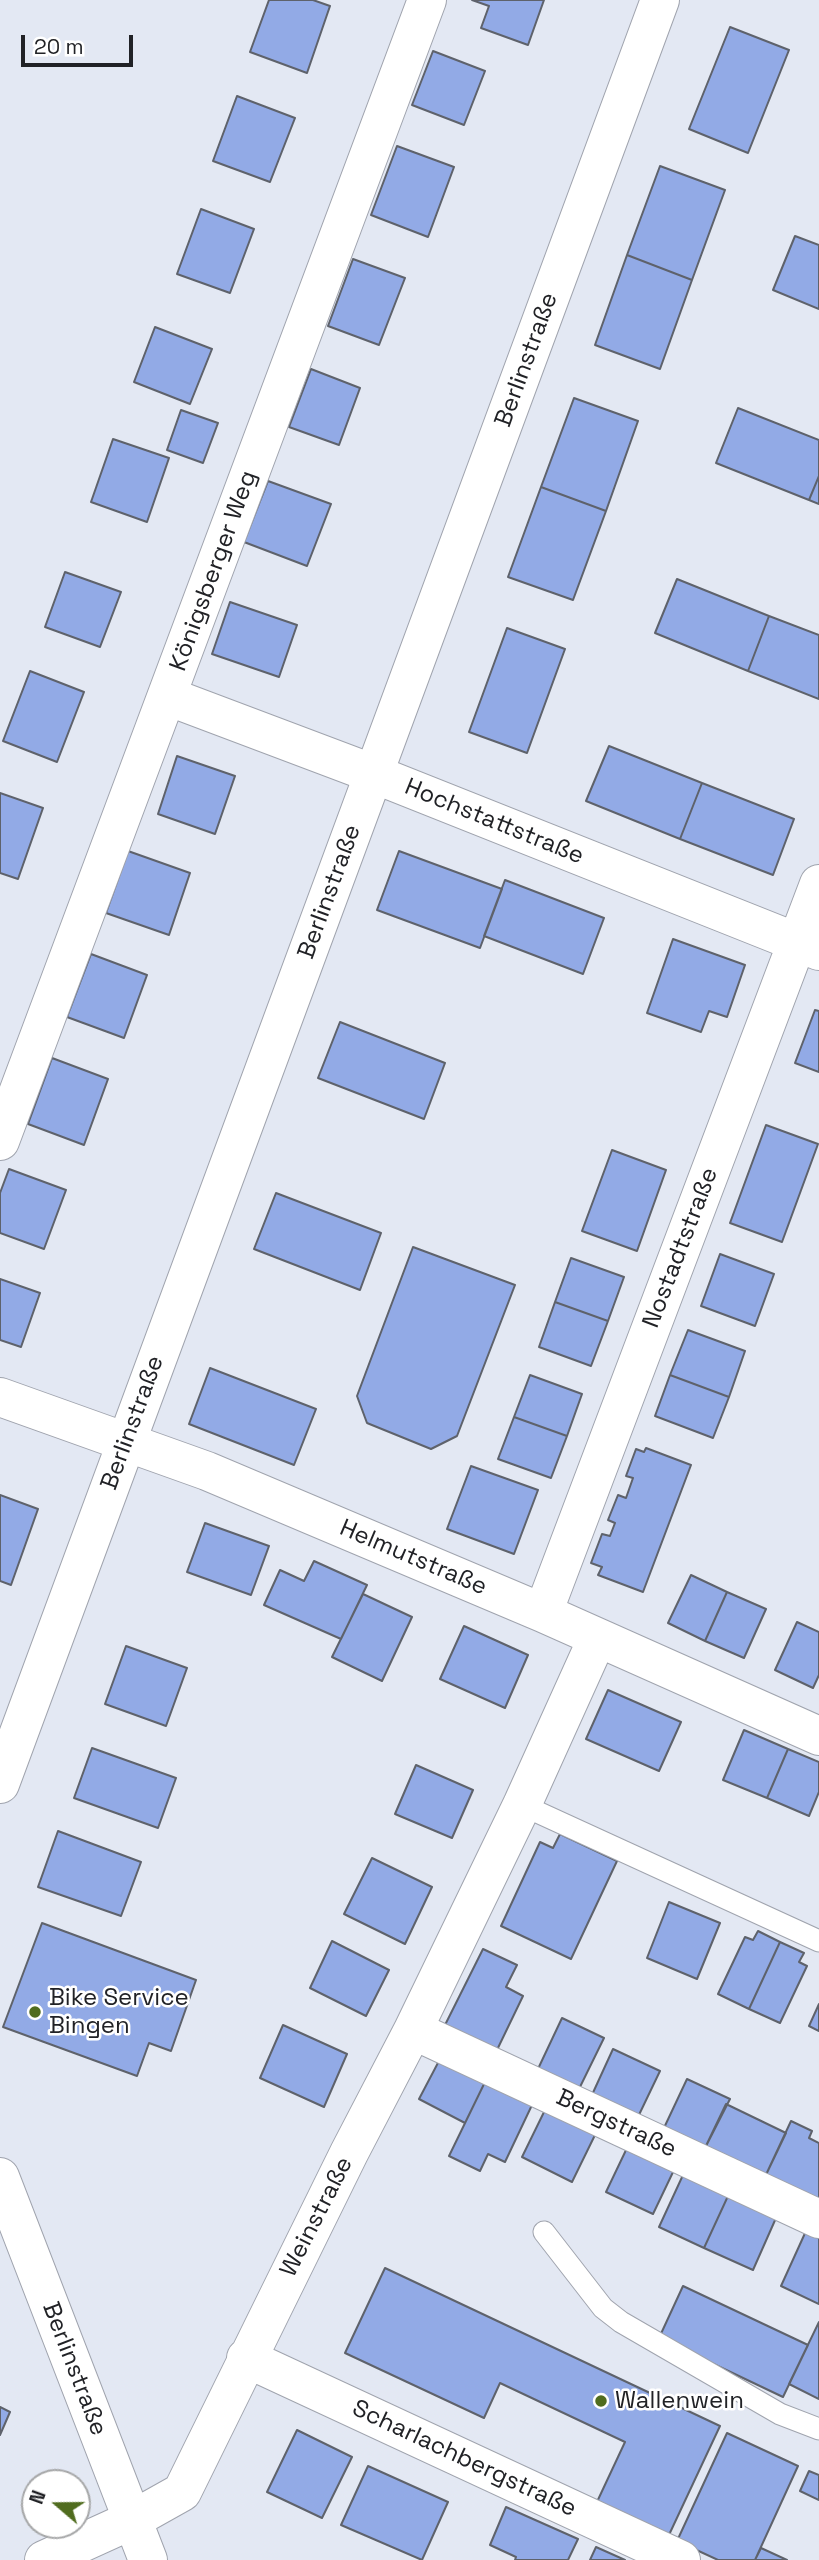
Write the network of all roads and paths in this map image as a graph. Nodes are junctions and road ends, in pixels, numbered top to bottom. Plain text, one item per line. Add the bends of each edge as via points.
1 (427, 0) edge
2 (660, 0) edge
3 (167, 696) junction
4 (374, 774) junction
5 (819, 884) edge
6 (808, 947) edge
7 (0, 1141) edge
8 (0, 1397) edge
9 (126, 1441) junction
10 (543, 1613) junction
11 (597, 1639) junction
12 (819, 1736) edge
13 (0, 1784) edge
14 (522, 1805) junction
15 (819, 1941) edge
16 (413, 2030) junction
17 (0, 2177) edge
18 (819, 2220) edge
19 (544, 2232) dead end
20 (246, 2358) junction
21 (819, 2429) edge
22 (132, 2520) junction
23 (44, 2560) edge
24 (148, 2560) edge
25 (681, 2560) edge

1 - 3 street, Königsberger Weg
2 - 4 street, Berlinstraße
3 - 4 street, Hochstattstraße
3 - 7 street, Königsberger Weg
4 - 6 street, Hochstattstraße
4 - 9 street, Berlinstraße
5 - 6 street, Nostadtstraße
6 - 10 street, Nostadtstraße
8 - 9 street, Helmutstraße
9 - 10 street, Helmutstraße
9 - 13 street, Berlinstraße
10 - 11 street, Helmutstraße
11 - 12 street, Helmutstraße
11 - 14 street, Weinstraße
14 - 15 lane
14 - 16 street, Weinstraße
16 - 18 street, Bergstraße
16 - 20 street, Weinstraße
17 - 22 street, Berlinstraße
19 - 21 lane via 603,2308 621,2322 780,2414
20 - 22 street, Weinstraße via 182,2492
20 - 25 street, Scharlachbergstraße
22 - 23 street, Weinstraße
22 - 24 street, Berlinstraße

